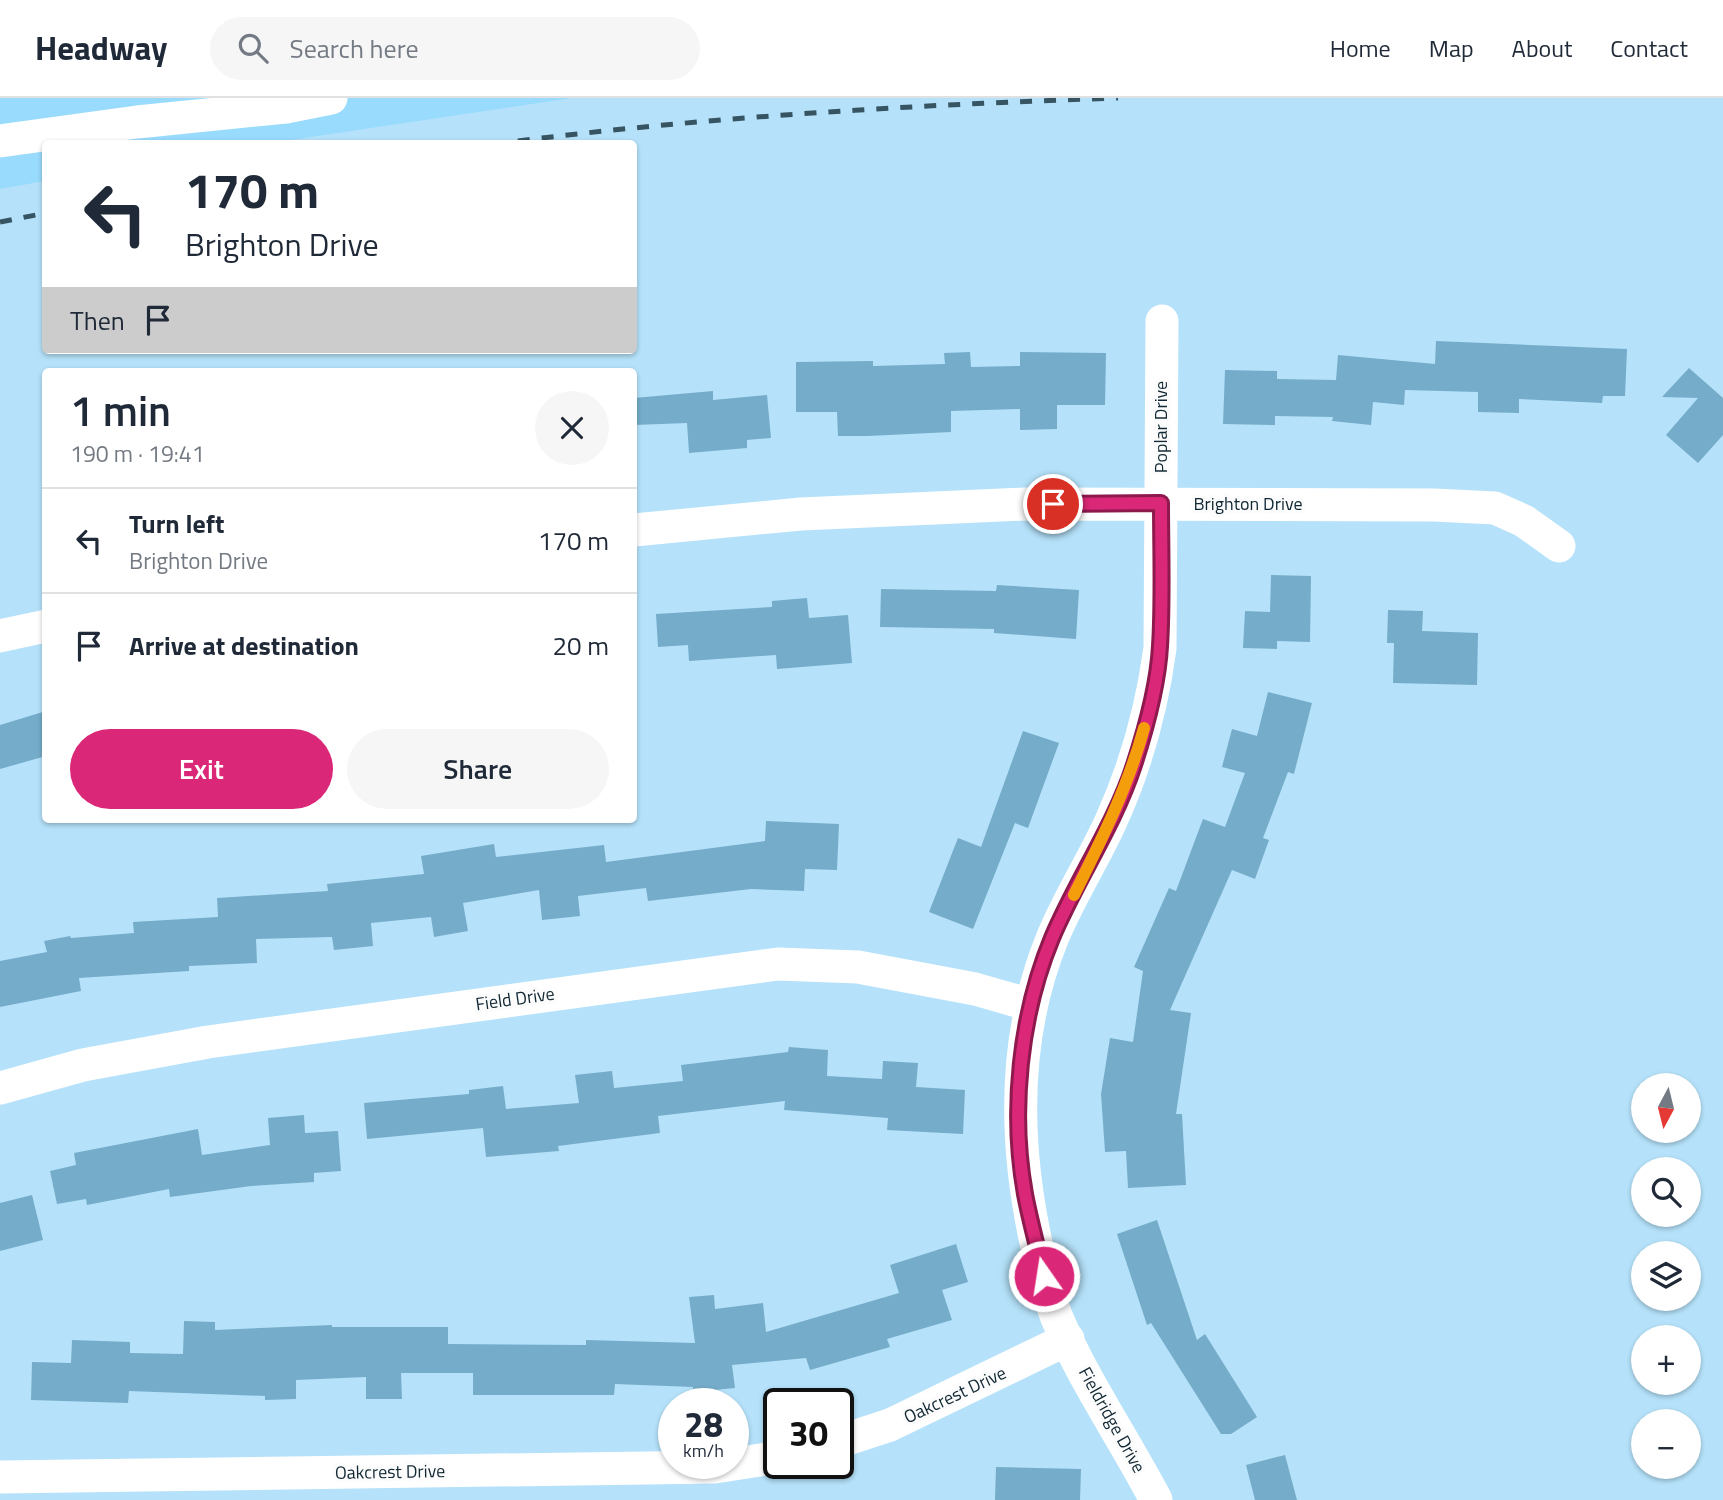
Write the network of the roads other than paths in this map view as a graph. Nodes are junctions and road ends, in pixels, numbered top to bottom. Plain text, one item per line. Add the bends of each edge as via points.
1 (331, 98) edge
2 (158, 109) edge
3 (0, 141) edge
4 (1162, 321) dead end
5 (1161, 503) junction
6 (637, 530) edge
7 (1559, 546) dead end
8 (42, 627) edge
9 (0, 636) edge
10 (1031, 1005) junction
11 (0, 1088) edge
12 (1068, 1339) junction
13 (854, 1436) edge
14 (763, 1460) edge
15 (0, 1477) edge
16 (1156, 1500) edge

1 - 2 street via 286,107
2 - 3 street
4 - 5 street, Poplar Drive
5 - 6 street, Brighton Drive via 908,508
5 - 7 street, Brighton Drive via 1495,508
5 - 10 street, Poplar Drive via 1160,648 1154,690 1134,766 1053,936
8 - 9 street
10 - 11 street, Field Drive via 963,986 858,967 758,966 208,1042 83,1065
10 - 12 street, Poplar Drive via 1019,1116 1025,1192 1044,1276
12 - 13 street, Oakcrest Drive via 890,1424
12 - 16 street, Fieldridge Drive
14 - 15 street, Oakcrest Drive via 715,1467

